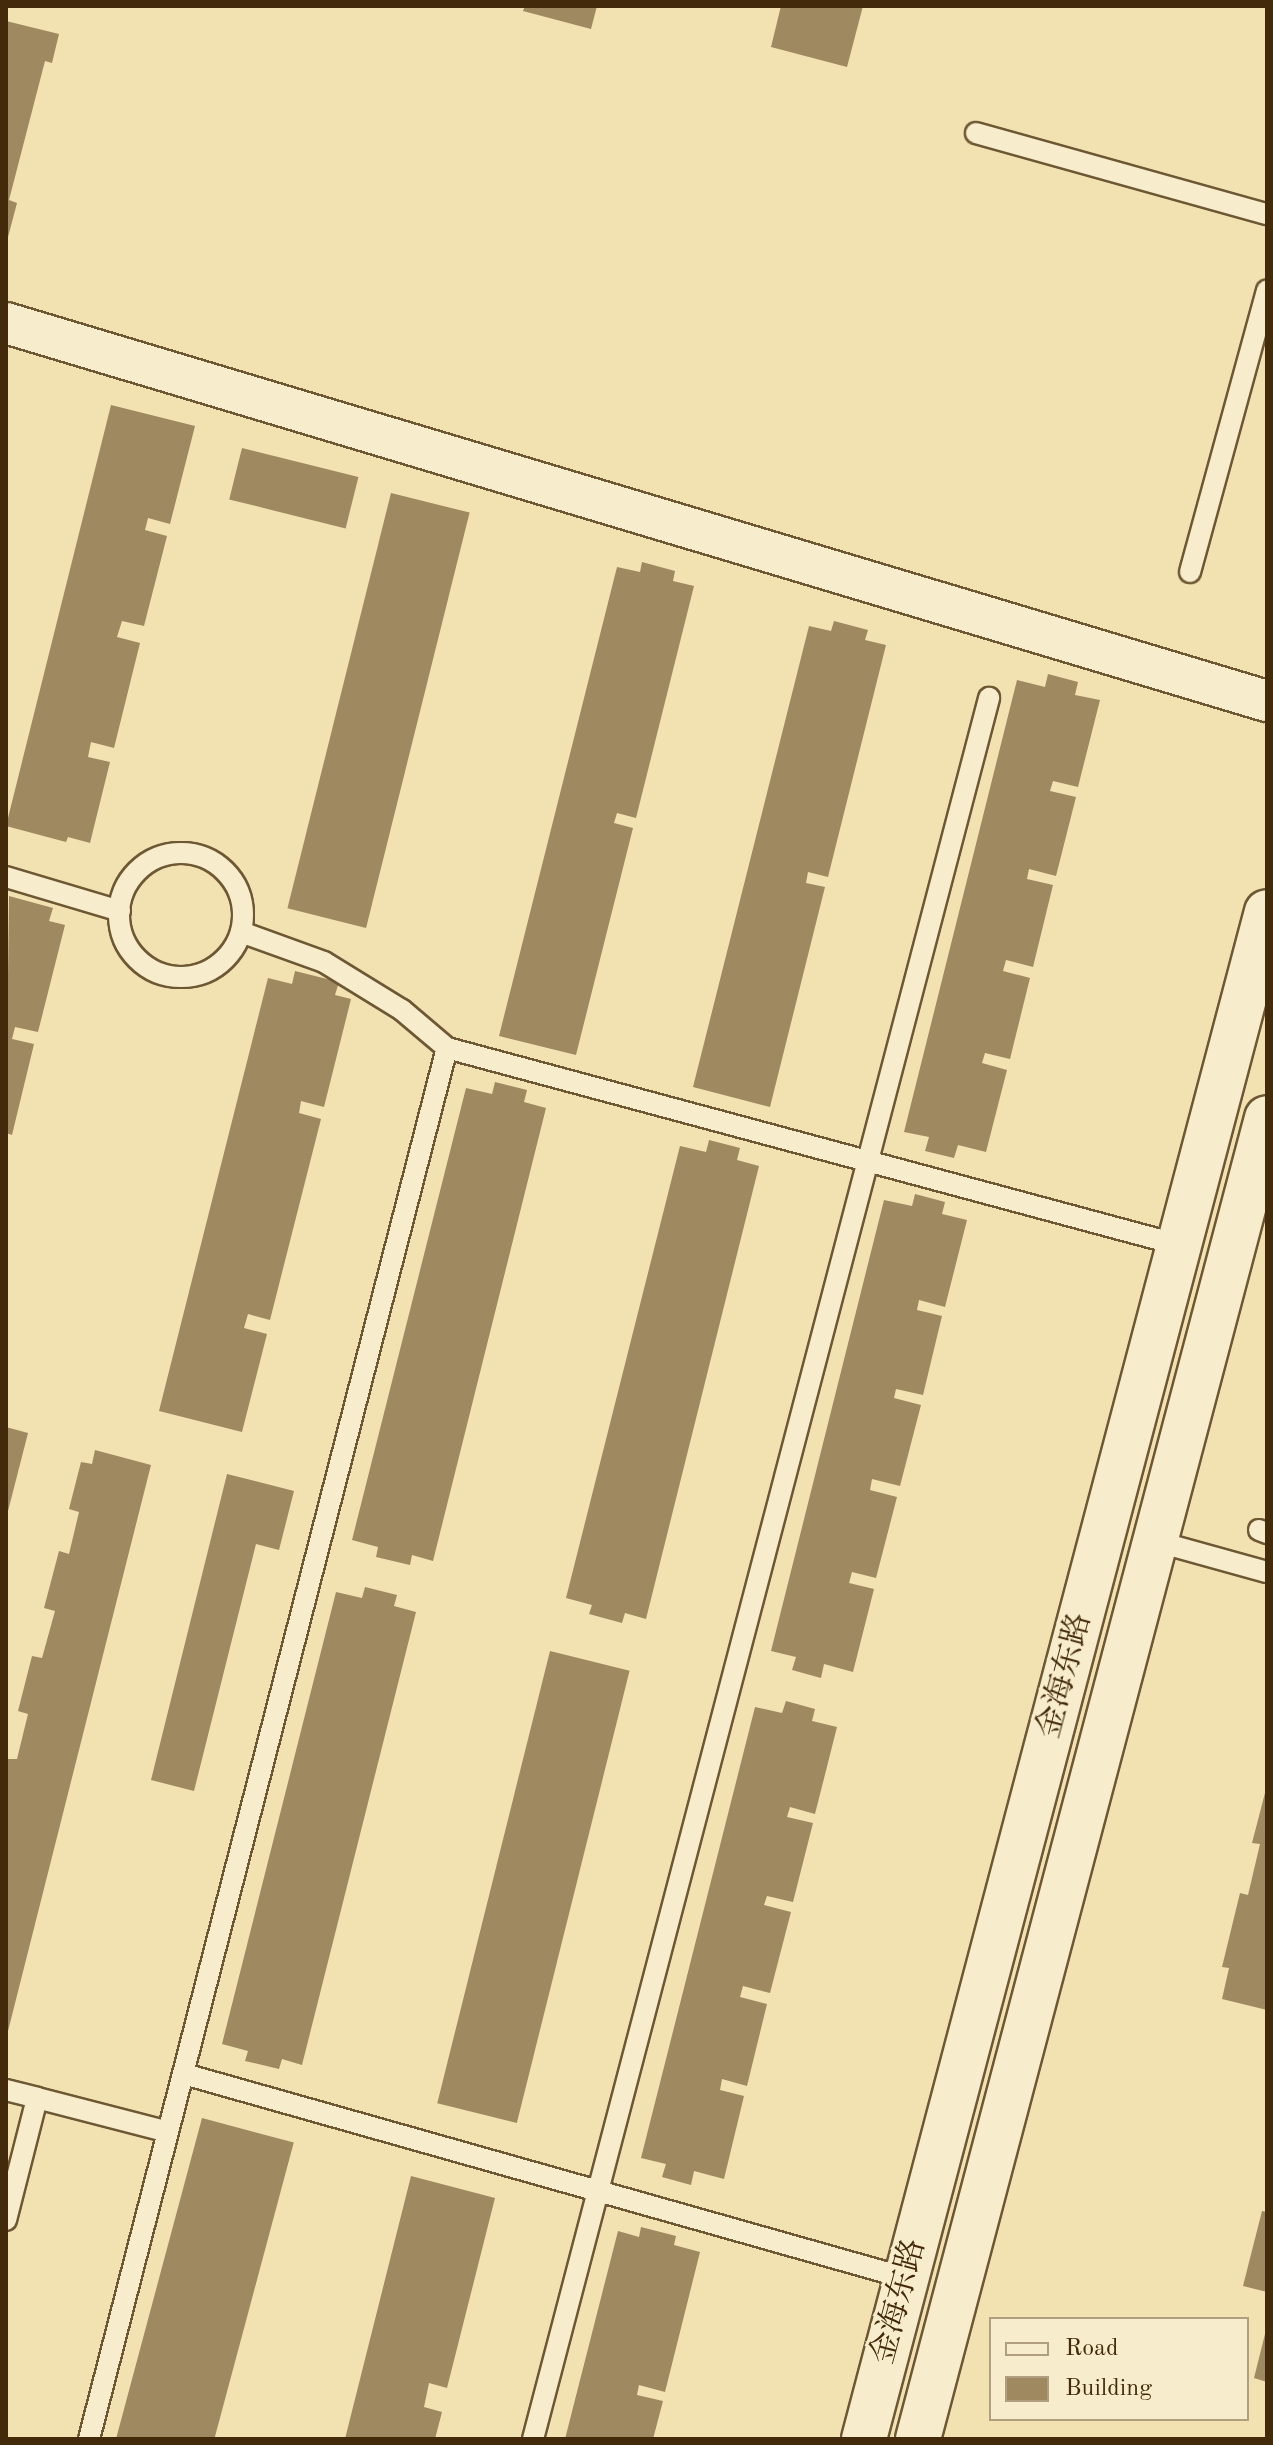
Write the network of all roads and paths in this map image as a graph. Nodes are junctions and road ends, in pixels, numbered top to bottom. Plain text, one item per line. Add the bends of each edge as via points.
1 (976, 133) dead end
2 (1267, 214) edge
3 (1267, 290) edge
4 (6, 323) edge
5 (1190, 572) dead end
6 (989, 698) dead end
7 (1267, 701) edge
8 (6, 877) edge
9 (120, 911) junction
10 (1267, 912) edge
11 (241, 932) junction
12 (447, 1048) junction
13 (1267, 1118) edge
14 (868, 1161) junction
15 (1179, 1245) junction
16 (1155, 1541) junction
17 (1267, 1572) edge
18 (184, 2074) junction
19 (6, 2090) edge
20 (37, 2098) junction
21 (168, 2132) junction
22 (598, 2191) junction
23 (6, 2220) edge
24 (906, 2278) junction
25 (89, 2439) edge
26 (533, 2439) edge
27 (864, 2439) edge
28 (918, 2439) edge

1 - 2 lane
3 - 5 lane
4 - 7 street
6 - 14 lane
8 - 9 lane
9 - 11 lane via 124,941 136,959 174,978 216,968
9 - 11 lane via 130,879 145,864 186,853 207,858 236,885 243,903
10 - 15 main road, 金海东路
11 - 12 lane via 324,962 402,1010
12 - 14 lane
12 - 18 lane
13 - 16 main road, 金海东路
14 - 15 lane
14 - 22 lane
15 - 24 main road, 金海东路
16 - 17 lane
16 - 28 main road, 金海东路
18 - 21 lane
18 - 22 lane
19 - 20 lane
20 - 21 lane
20 - 23 lane
21 - 25 lane
22 - 24 lane
22 - 26 lane
24 - 27 main road, 金海东路

